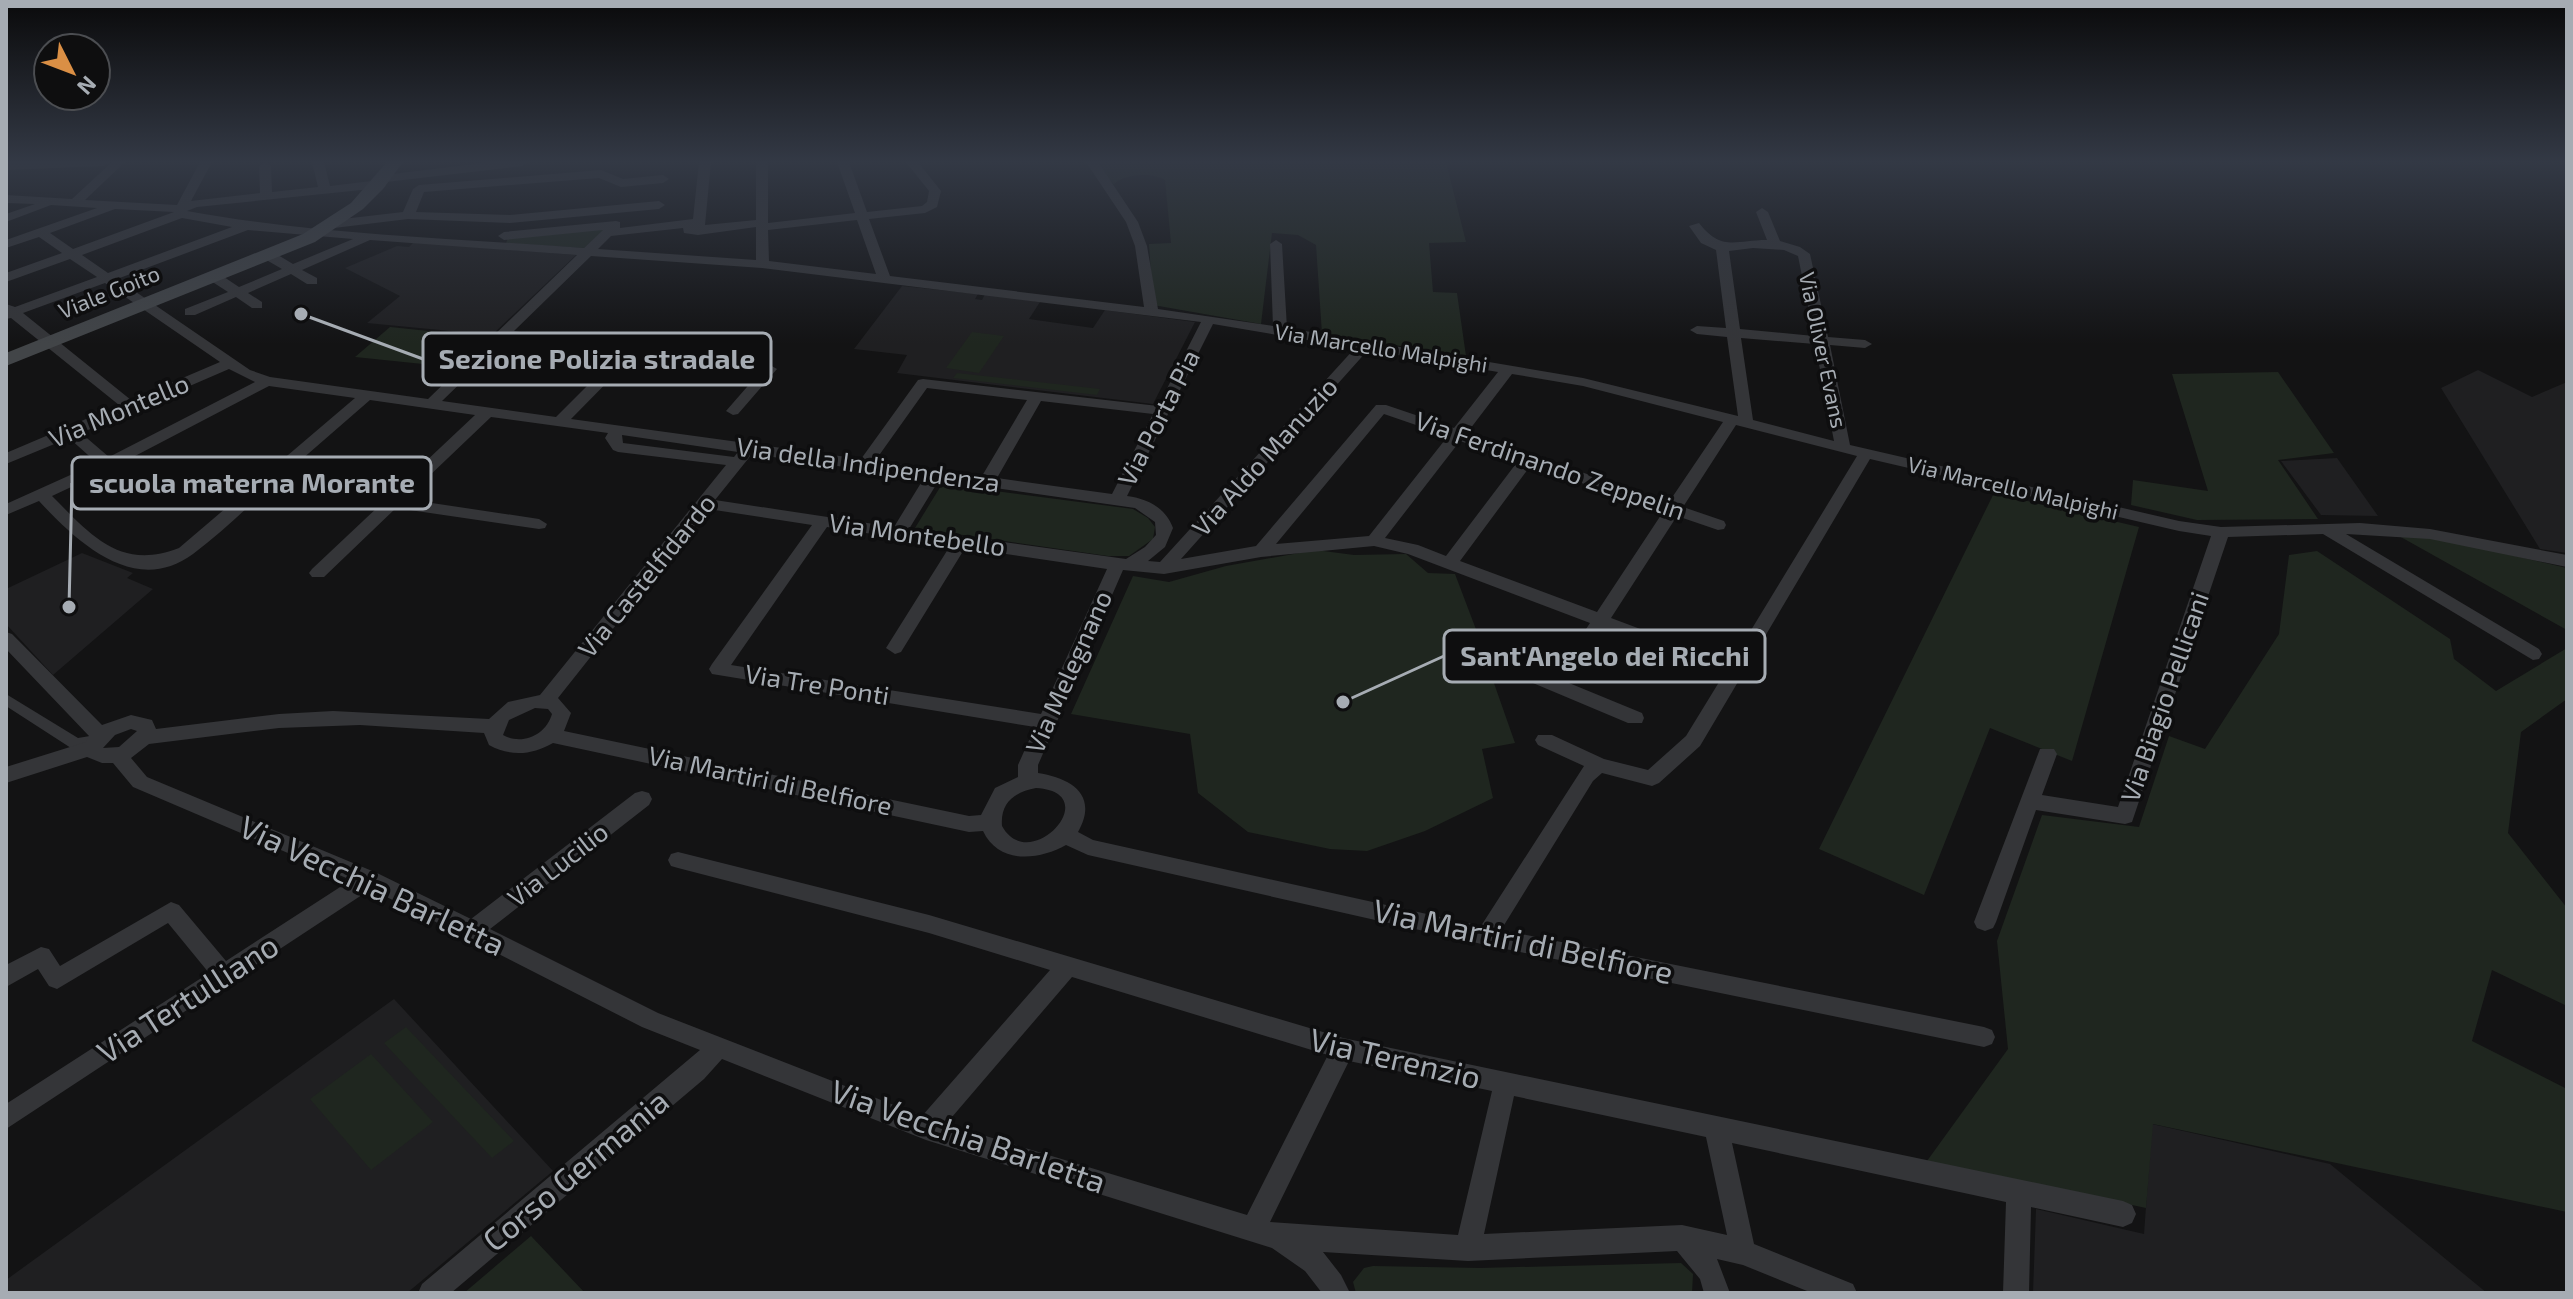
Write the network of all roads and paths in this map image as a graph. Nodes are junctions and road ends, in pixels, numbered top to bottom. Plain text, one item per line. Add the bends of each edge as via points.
1 (67, 223) edge
2 (154, 223) edge
3 (230, 223) edge
4 (333, 223) edge
5 (361, 223) edge
6 (508, 223) edge
7 (655, 223) edge
8 (698, 223) edge
9 (788, 223) edge
10 (864, 223) edge
11 (1132, 223) edge
12 (1766, 223) edge
13 (762, 225) junction
14 (246, 226) junction
15 (698, 226) junction
16 (1695, 226) dead end
17 (327, 228) junction
18 (654, 228) junction
19 (40, 232) junction
20 (607, 233) junction
21 (371, 236) junction
22 (499, 241) junction
23 (6, 244) edge
24 (1276, 244) dead end
25 (1776, 246) junction
26 (1722, 248) junction
27 (589, 251) junction
28 (70, 255) junction
29 (268, 255) junction
30 (695, 258) junction
31 (762, 264) junction
32 (292, 269) junction
33 (213, 276) junction
34 (6, 278) edge
35 (105, 278) junction
36 (884, 278) junction
37 (312, 281) dead end
38 (237, 292) junction
39 (143, 304) junction
40 (257, 305) dead end
41 (1151, 310) junction
42 (8, 311) edge
43 (190, 312) dead end
44 (1209, 319) junction
45 (1697, 330) dead end
46 (1279, 332) junction
47 (1735, 333) junction
48 (504, 334) junction
49 (1819, 340) junction
50 (50, 342) junction
51 (1865, 344) dead end
52 (1365, 345) junction
53 (630, 351) junction
54 (6, 360) edge
55 (231, 363) junction
56 (1509, 368) junction
57 (267, 381) junction
58 (367, 395) junction
59 (1037, 396) junction
60 (431, 404) junction
61 (130, 407) junction
62 (488, 411) junction
63 (733, 411) dead end
64 (1162, 411) junction
65 (1739, 420) junction
66 (560, 421) junction
67 (71, 432) junction
68 (1456, 434) junction
69 (1843, 446) junction
70 (1867, 452) junction
71 (743, 456) junction
72 (6, 459) edge
73 (1528, 459) junction
74 (108, 464) junction
75 (864, 466) junction
76 (934, 475) junction
77 (987, 481) junction
78 (266, 483) junction
79 (42, 495) junction
80 (1118, 499) junction
81 (393, 502) junction
82 (706, 504) junction
83 (1674, 509) junction
84 (6, 510) edge
85 (823, 521) junction
86 (539, 524) dead end
87 (1718, 525) dead end
88 (2324, 528) junction
89 (899, 532) junction
90 (2221, 532) junction
91 (961, 541) junction
92 (1374, 541) junction
93 (1261, 551) junction
94 (2567, 561) edge
95 (1450, 563) junction
96 (1123, 565) junction
97 (1164, 568) junction
98 (318, 573) dead end
99 (1601, 620) junction
100 (6, 638) edge
101 (895, 648) dead end
102 (2533, 654) dead end
103 (1491, 658) dead end
104 (1734, 671) junction
105 (1558, 686) junction
106 (6, 699) edge
107 (545, 701) junction
108 (1635, 718) dead end
109 (1047, 722) junction
110 (494, 727) junction
111 (550, 735) junction
112 (99, 736) junction
113 (145, 737) junction
114 (1545, 740) dead end
115 (119, 754) junction
116 (2047, 754) dead end
117 (1599, 765) junction
118 (6, 775) edge
119 (1028, 782) junction
120 (642, 799) dead end
121 (2029, 801) junction
122 (990, 823) junction
123 (1065, 834) junction
124 (678, 860) dead end
125 (370, 879) junction
126 (1985, 922) dead end
127 (473, 930) junction
128 (1486, 936) junction
129 (1068, 965) junction
130 (224, 975) junction
131 (6, 977) edge
132 (1984, 1037) dead end
133 (718, 1047) junction
134 (1343, 1049) junction
135 (1505, 1085) junction
136 (7, 1115) edge
137 (926, 1129) junction
138 (1717, 1130) junction
139 (2019, 1193) junction
140 (2123, 1214) dead end
141 (1262, 1232) junction
142 (1682, 1238) junction
143 (1468, 1248) junction
144 (1743, 1252) junction
145 (431, 1293) edge
146 (1337, 1293) edge
147 (1717, 1293) edge
148 (1844, 1293) edge
149 (2016, 1293) edge

1 - 19 street
2 - 28 street
3 - 14 street
4 - 17 main road, Viale Goito
5 - 17 street
6 - 22 street
7 - 18 street
8 - 15 street
9 - 13 street
10 - 36 street
11 - 41 street
12 - 25 street
13 - 15 street
13 - 31 street
14 - 17 street
14 - 35 street
15 - 18 street
15 - 30 street
16 - 26 street
17 - 21 street, Via Marcello Malpighi
17 - 29 main road, Viale Goito
18 - 20 street
19 - 23 street
19 - 28 street, Via della Indipendenza
20 - 22 street via 616,225
20 - 27 street
21 - 22 street, Via Marcello Malpighi
21 - 32 street
22 - 27 street, Via Marcello Malpighi
24 - 46 street
25 - 26 street
25 - 49 street, Via Oliver Evans via 1804,254
26 - 47 street
27 - 30 street, Via Marcello Malpighi
27 - 48 street
28 - 34 street
28 - 35 street, Via della Indipendenza
29 - 32 street
29 - 33 main road, Viale Goito
30 - 31 street, Via Marcello Malpighi
31 - 36 street, Via Marcello Malpighi
32 - 37 street
32 - 38 street
33 - 38 street
33 - 39 main road, Viale Goito
35 - 39 street, Via della Indipendenza
35 - 42 street
36 - 41 street, Via Marcello Malpighi
38 - 40 street
38 - 43 street
39 - 50 main road, Viale Goito
39 - 55 street, Via della Indipendenza
41 - 44 street, Via Marcello Malpighi
42 - 50 street
44 - 46 street, Via Marcello Malpighi
44 - 64 street, Via Porta Pia
45 - 47 street
46 - 52 street, Via Marcello Malpighi
47 - 49 street
47 - 65 street
48 - 53 street
48 - 60 street
49 - 51 street
49 - 69 street, Via Oliver Evans
50 - 54 main road, Viale Goito
50 - 61 street
52 - 56 street, Via Marcello Malpighi
52 - 97 street, Via Aldo Manuzio
53 - 63 street via 770,369
53 - 66 street
55 - 57 street, Via della Indipendenza
55 - 61 street, Via Montello
56 - 65 street, Via Marcello Malpighi
56 - 68 street
57 - 58 street, Via della Indipendenza
57 - 74 street
58 - 60 street, Via della Indipendenza
58 - 78 street
59 - 64 street
59 - 75 street via 923,383
59 - 77 street
60 - 62 street, Via della Indipendenza
61 - 67 street, Via Montello
62 - 66 street, Via della Indipendenza
62 - 81 street
64 - 80 street, Via Porta Pia
65 - 69 street, Via Marcello Malpighi
65 - 83 street
66 - 71 street, Via della Indipendenza via 619,429 613,438 618,447
67 - 72 street, Via Montello
67 - 74 street
68 - 73 street, Via Ferdinando Zeppelin
68 - 92 street
68 - 93 street, Via Ferdinando Zeppelin via 1381,408
69 - 70 street, Via Marcello Malpighi
70 - 90 street, Via Marcello Malpighi via 2123,514
70 - 104 street
71 - 75 street, Via della Indipendenza
71 - 82 street, Via Castelfidardo
73 - 83 street, Via Ferdinando Zeppelin
73 - 95 street
74 - 79 street
75 - 76 street, Via della Indipendenza
76 - 77 street, Via della Indipendenza
76 - 89 street
77 - 80 street, Via della Indipendenza
78 - 79 street via 185,552 146,566 92,547
78 - 81 street
79 - 84 street
80 - 96 street, Via Porta Pia via 1156,511 1165,522 1166,535 1158,547
81 - 86 street
81 - 98 street
82 - 85 street, Via Montebello
82 - 107 street, Via Castelfidardo
83 - 87 street, Via Ferdinando Zeppelin
83 - 99 street
85 - 89 street, Via Montebello
85 - 109 street, Via Tre Ponti via 718,669
88 - 90 street, Via Marcello Malpighi
88 - 94 street, Via Marcello Malpighi via 2430,534
88 - 102 street
89 - 91 street, Via Montebello
90 - 121 street, Via Biagio Pellicani via 2125,816
91 - 96 street, Via Montebello
91 - 101 street
92 - 93 street, Via Montebello
92 - 95 street, Via Montebello
93 - 97 street, Via Montebello
95 - 99 street, Via Montebello
96 - 97 street, Via Montebello
96 - 109 street, Via Melegnano
99 - 104 street, Via Montebello
99 - 105 street
100 - 112 street
103 - 105 street
104 - 117 street via 1693,741 1652,778
105 - 108 street
106 - 112 street via 76,744
107 - 110 street via 515,707
107 - 111 street via 562,713
109 - 119 street, Via Melegnano via 1028,765
110 - 111 street via 496,740 509,748
110 - 113 street via 355,719 281,721
111 - 122 street, Via Martiri di Belfiore via 969,824
112 - 113 street via 121,724 140,722
112 - 115 street via 100,756
112 - 118 street via 44,765
113 - 115 street
114 - 117 street
115 - 125 street, Via Vecchia Barletta via 140,782
116 - 121 street
117 - 128 street via 1586,776
119 - 122 street via 1007,789 996,800
119 - 123 street via 1056,782 1076,801 1078,814
120 - 127 street, Via Lucilio
121 - 126 street
122 - 123 street via 998,838 1027,849 1045,847
123 - 128 street, Via Martiri di Belfiore via 1088,847
124 - 129 street, Via Terenzio
125 - 127 street, Via Vecchia Barletta
125 - 130 street, Via Tertulliano
127 - 133 street, Via Vecchia Barletta via 650,1020
128 - 132 street, Via Martiri di Belfiore
129 - 134 street, Via Terenzio
129 - 137 street
130 - 131 street via 171,911 57,979 41,956
130 - 136 street, Via Tertulliano
133 - 137 street, Via Vecchia Barletta
133 - 145 street, Corso Germania
134 - 135 street, Via Terenzio
134 - 141 street
135 - 138 street, Via Terenzio
135 - 143 street
137 - 141 street, Via Vecchia Barletta
138 - 139 street, Via Terenzio
138 - 144 street
139 - 140 street, Via Terenzio
139 - 149 street
141 - 143 street, Via Vecchia Barletta
141 - 146 street via 1305,1251 1325,1270
142 - 143 street, Via Vecchia Barletta
142 - 144 street, Via Vecchia Barletta
142 - 147 street via 1703,1259
144 - 148 street, Via Vecchia Barletta

